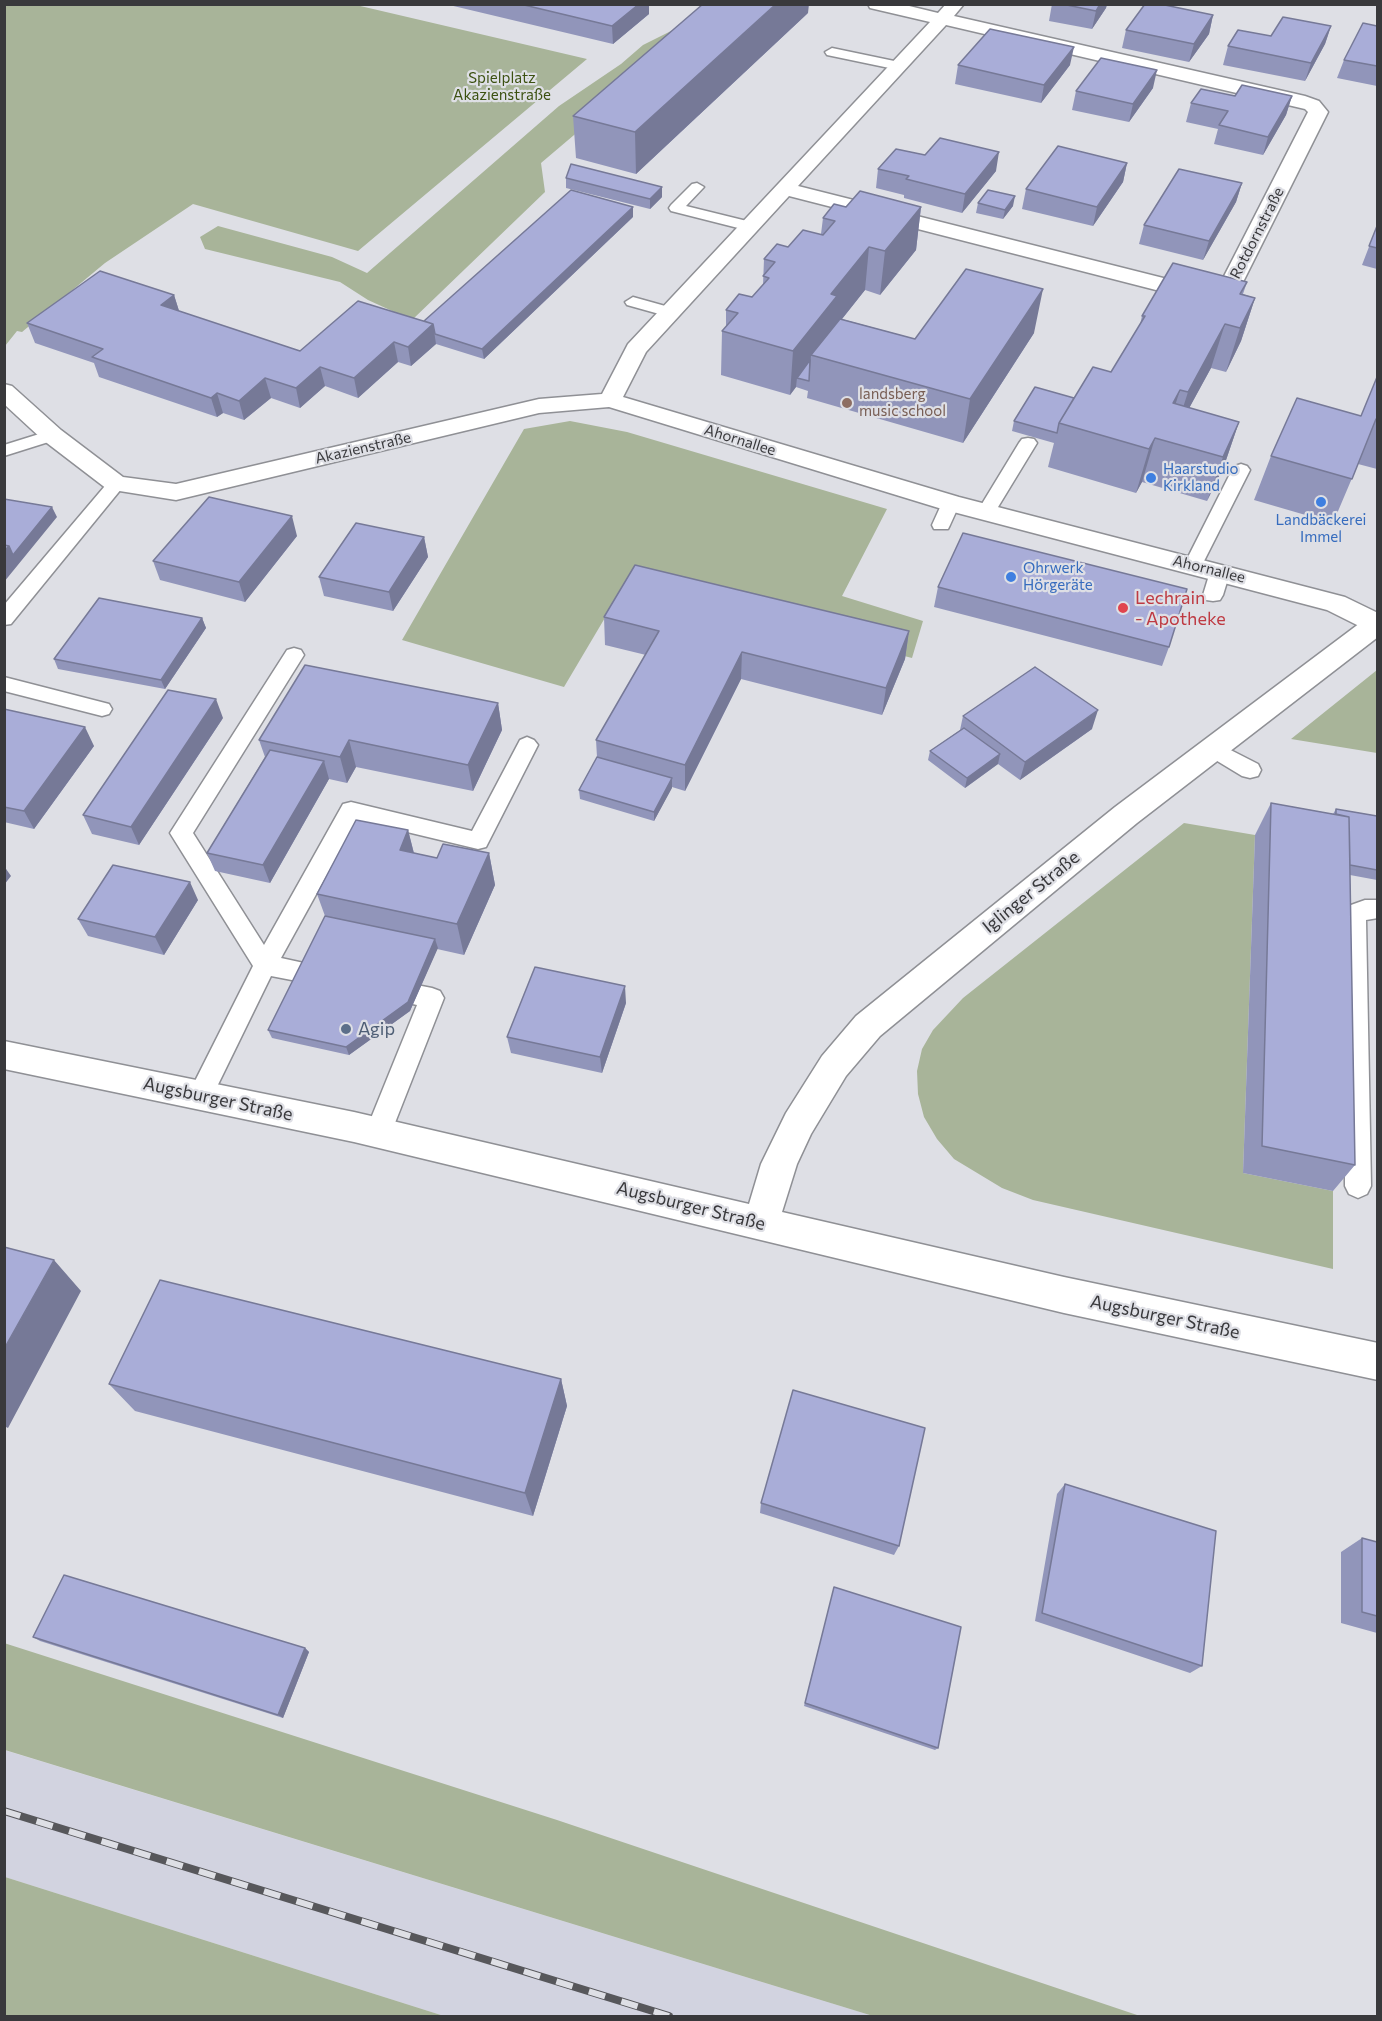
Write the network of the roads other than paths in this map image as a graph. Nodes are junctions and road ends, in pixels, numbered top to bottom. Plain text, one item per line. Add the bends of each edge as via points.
1 (876, 4) edge
2 (950, 12) edge
3 (832, 52) dead end
4 (899, 66) junction
5 (697, 187) dead end
6 (785, 189) junction
7 (750, 226) junction
8 (633, 302) dead end
9 (670, 312) junction
10 (4, 391) edge
11 (610, 400) junction
12 (52, 435) junction
13 (1028, 443) dead end
14 (4, 451) edge
15 (1242, 470) dead end
16 (116, 484) junction
17 (951, 503) junction
18 (986, 512) junction
19 (941, 525) dead end
20 (1193, 565) junction
21 (4, 619) edge
22 (1377, 624) edge
23 (294, 655) dead end
24 (4, 684) edge
25 (102, 709) dead end
26 (527, 745) dead end
27 (1211, 748) junction
28 (1250, 770) dead end
29 (1377, 909) edge
30 (265, 965) junction
31 (4, 1055) edge
32 (200, 1095) junction
33 (378, 1132) junction
34 (1358, 1186) dead end
35 (761, 1223) junction
36 (1377, 1362) edge

1 - 2 street
2 - 4 street
2 - 6 street, Rotdornstraße via 1312,105 1318,112 1228,290 1219,296 1195,293
3 - 4 lane
4 - 6 street
5 - 7 lane via 671,206
6 - 7 street
7 - 9 street
8 - 9 lane
9 - 11 street via 636,349
10 - 12 street, Akazienstraße
11 - 16 street, Akazienstraße via 539,406 176,492
11 - 17 street, Ahornallee
12 - 14 lane
12 - 16 street, Akazienstraße
13 - 18 lane
15 - 20 lane
16 - 21 lane
17 - 18 street, Ahornallee
17 - 19 lane
18 - 20 street, Ahornallee
20 - 22 street, Ahornallee via 1217,583 1336,603
22 - 27 street, Iglinger Straße
23 - 30 lane via 181,833
24 - 25 lane
26 - 30 lane via 478,841 351,810
27 - 28 lane
27 - 35 street, Iglinger Straße via 868,1026 834,1066 798,1124 779,1164
29 - 34 lane via 1365,909 1355,920
30 - 32 lane
30 - 33 lane via 432,998
31 - 32 street, Augsburger Straße
32 - 33 street, Augsburger Straße
33 - 35 street, Augsburger Straße
35 - 36 street, Augsburger Straße via 1064,1295

